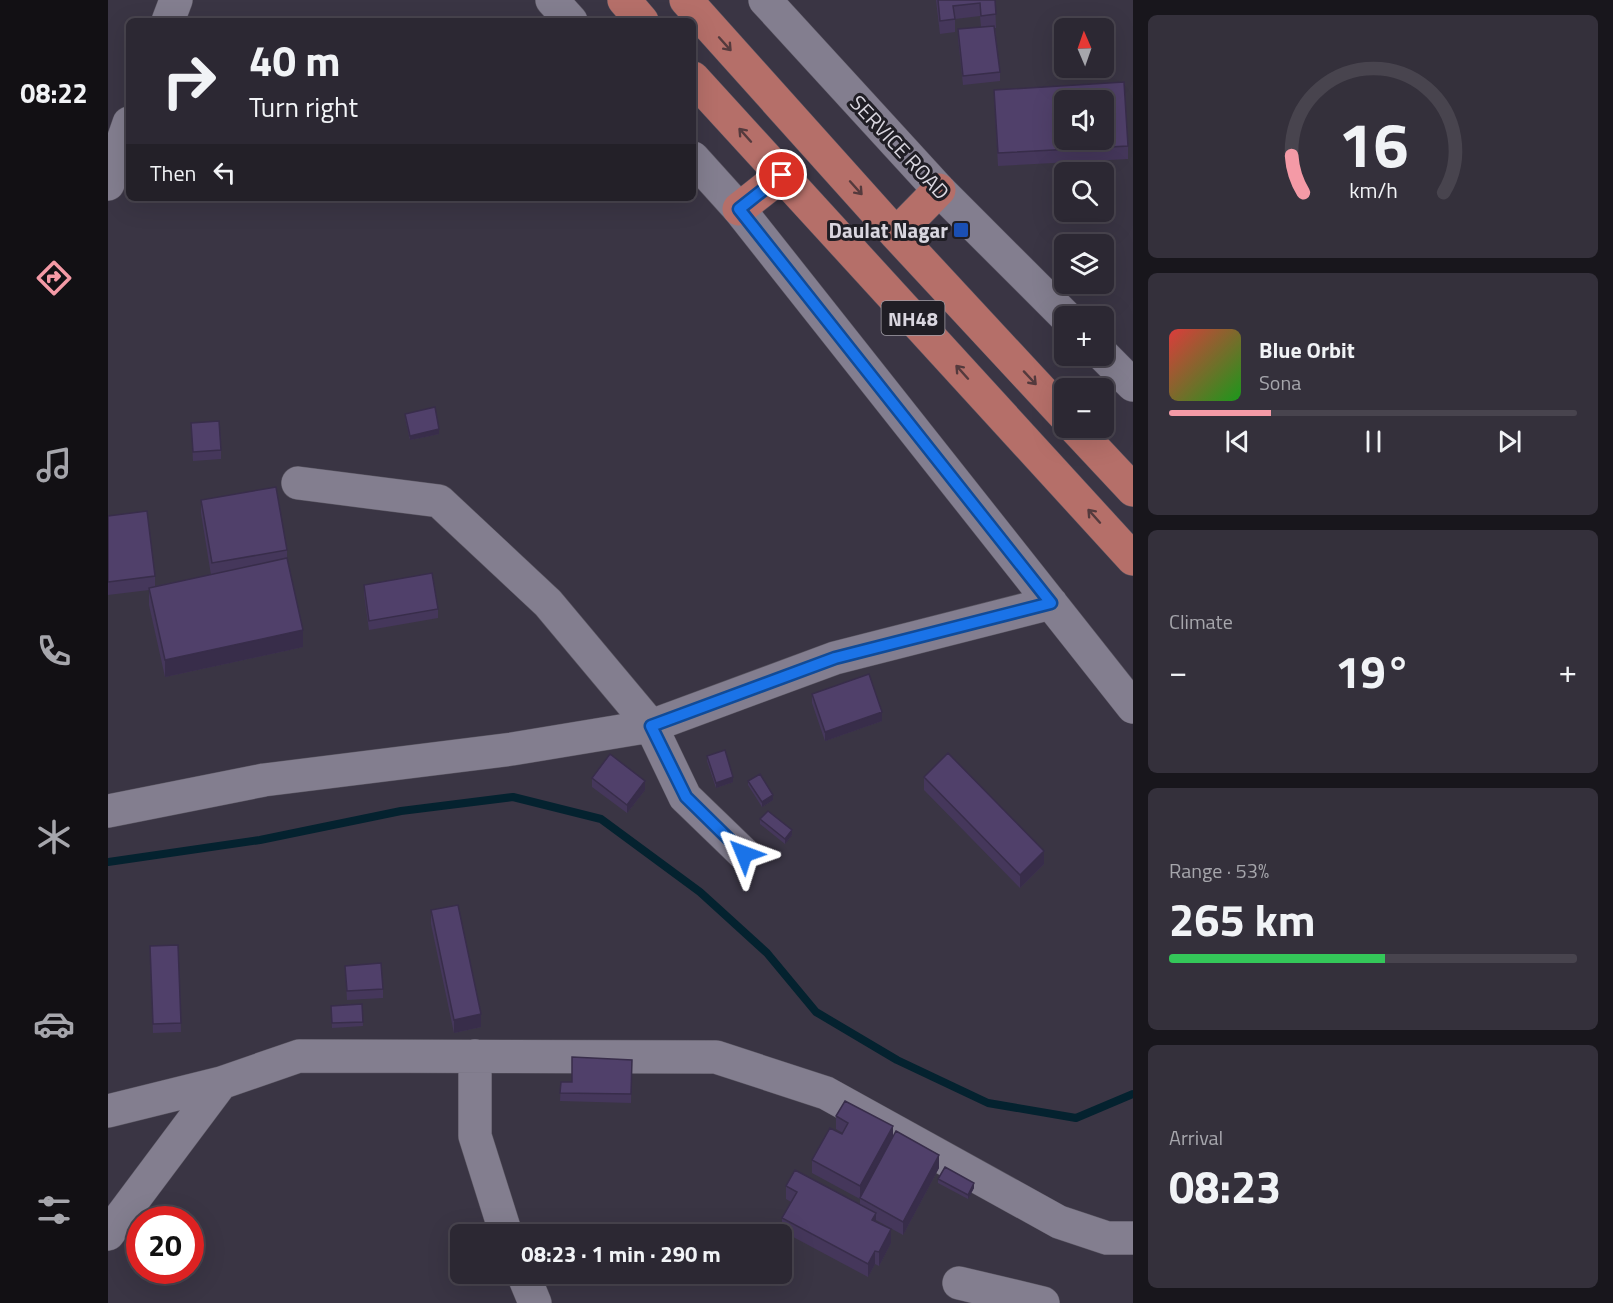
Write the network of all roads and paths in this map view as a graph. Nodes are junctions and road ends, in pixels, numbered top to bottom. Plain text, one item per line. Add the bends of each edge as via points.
1 (176, 0) edge
2 (552, 0) edge
3 (624, 0) edge
4 (686, 0) edge
5 (765, 0) edge
6 (169, 18) edge
7 (568, 18) edge
8 (639, 18) edge
9 (696, 81) edge
10 (126, 132) edge
11 (696, 161) edge
12 (782, 175) junction
13 (108, 184) edge
14 (939, 190) junction
15 (739, 209) junction
16 (896, 234) junction
17 (1055, 306) edge
18 (1114, 366) edge
19 (1133, 385) edge
20 (1054, 404) edge
21 (1084, 438) edge
22 (298, 483) dead end
23 (1133, 490) edge
24 (1133, 559) edge
25 (1051, 603) junction
26 (1133, 707) edge
27 (651, 726) junction
28 (108, 811) edge
29 (744, 854) dead end
30 (475, 1056) junction
31 (220, 1083) junction
32 (108, 1111) edge
33 (503, 1224) edge
34 (108, 1234) edge
35 (1133, 1238) edge
36 (959, 1283) dead end
37 (527, 1284) edge
38 (535, 1303) edge
39 (1043, 1303) edge

1 - 6 street
2 - 7 street
3 - 8 highway
4 -> 16 highway, NH48
5 - 14 street, SERVICE ROAD
12 -> 9 highway, NH48
10 - 13 street
11 - 15 street
12 - 15 highway
24 -> 12 highway, NH48
14 - 16 highway
14 - 17 street, SERVICE ROAD
15 - 25 street
16 -> 20 highway, NH48
18 - 19 street
21 - 23 highway
22 - 27 street via 439,501 548,603
25 - 26 street
25 - 27 street via 835,658
27 - 28 street via 512,749 264,780
27 - 29 street via 686,797
30 - 31 street via 299,1056
30 - 33 street via 475,1136
30 - 35 street via 716,1057 826,1093 1059,1222 1107,1239
31 - 32 street
31 - 34 street
36 - 39 street
37 - 38 street

